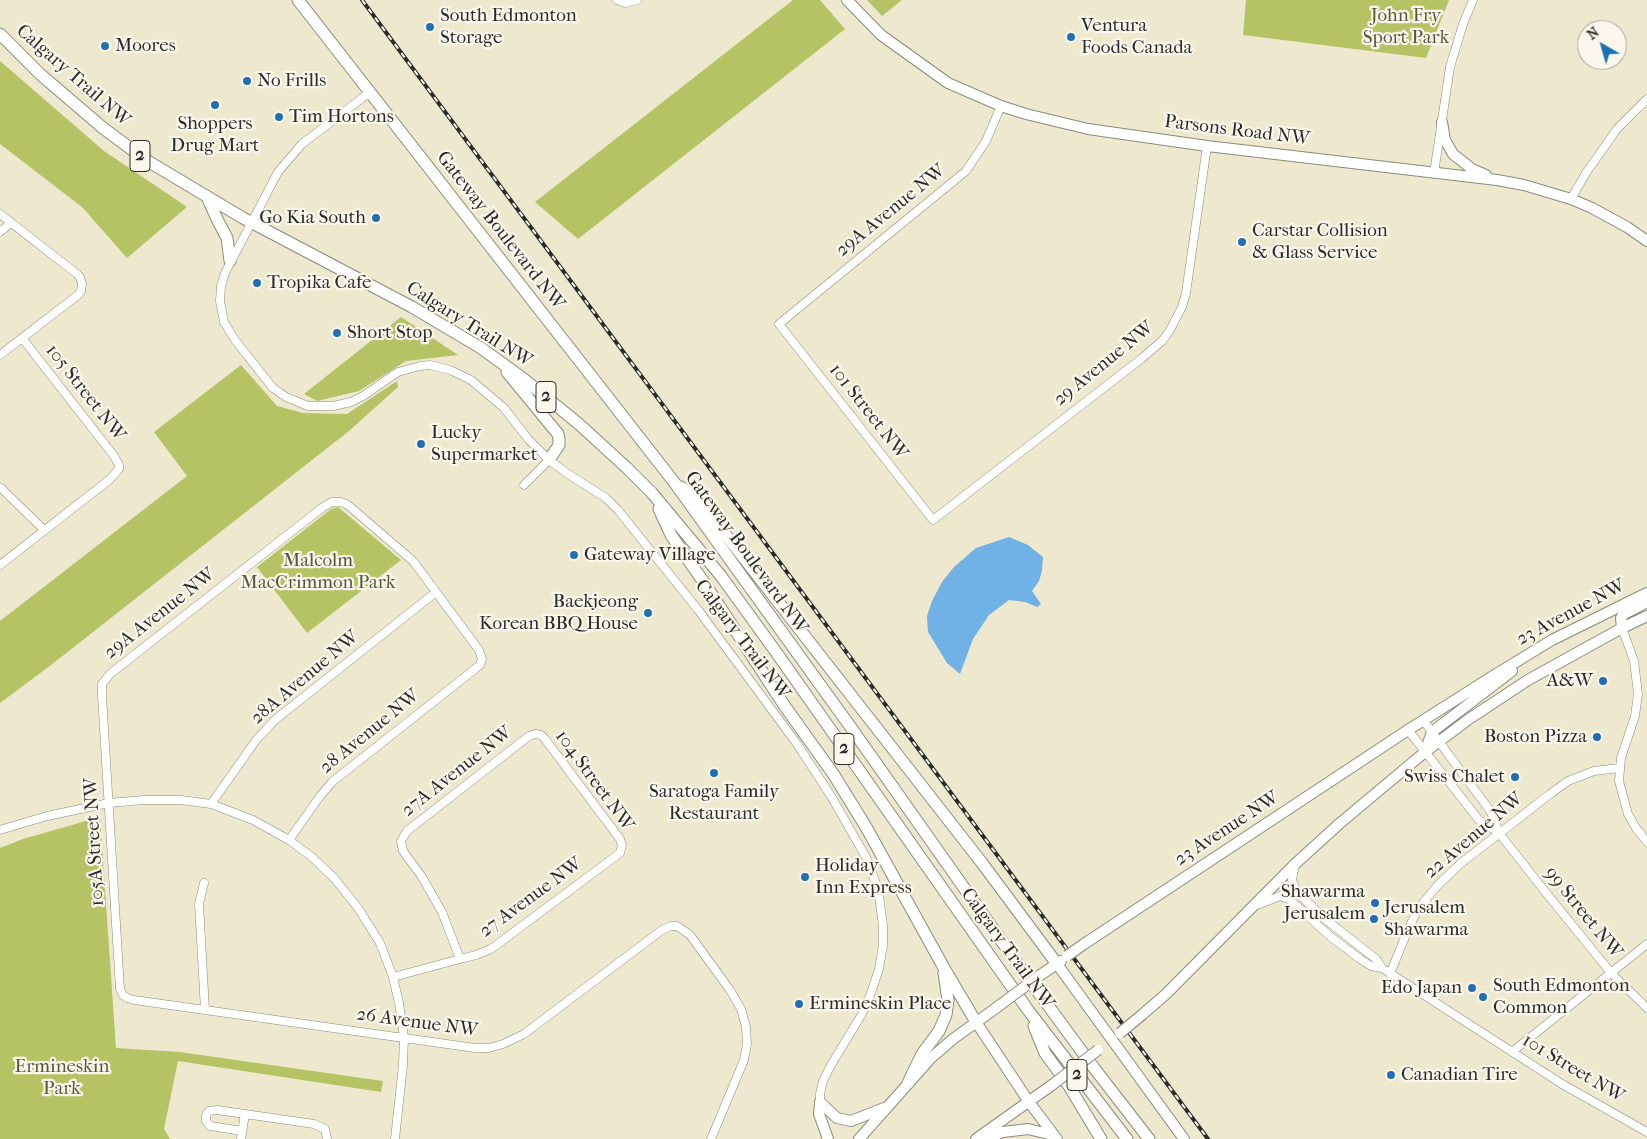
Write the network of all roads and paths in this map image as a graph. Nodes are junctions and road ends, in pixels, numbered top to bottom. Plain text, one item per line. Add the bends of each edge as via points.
1 (298, 0) edge
2 (637, 0) edge
3 (846, 0) edge
4 (1473, 0) edge
5 (619, 2) edge
6 (0, 34) edge
7 (370, 92) junction
8 (1647, 99) edge
9 (1000, 106) junction
10 (1442, 122) junction
11 (1207, 146) junction
12 (1434, 173) junction
13 (1496, 180) junction
14 (208, 199) junction
15 (1571, 199) junction
16 (0, 214) edge
17 (11, 223) junction
18 (251, 223) junction
19 (0, 232) edge
20 (1647, 241) edge
21 (230, 262) junction
22 (779, 324) joint
23 (22, 338) junction
24 (0, 355) edge
25 (497, 360) junction
26 (549, 460) junction
27 (674, 482) junction
28 (524, 485) dead end
29 (1, 488) edge
30 (652, 493) junction
31 (933, 520) joint
32 (44, 530) junction
33 (0, 565) edge
34 (436, 592) junction
35 (1647, 593) edge
36 (1647, 602) edge
37 (1647, 616) edge
38 (1622, 628) junction
39 (1552, 640) junction
40 (102, 684) joint
41 (1423, 720) junction
42 (1408, 730) junction
43 (1432, 732) junction
44 (538, 734) joint
45 (1439, 742) junction
46 (1425, 752) junction
47 (1619, 768) junction
48 (109, 803) junction
49 (210, 804) junction
50 (1, 828) edge
51 (1499, 833) junction
52 (289, 840) junction
53 (1647, 842) edge
54 (622, 849) joint
55 (1295, 864) junction
56 (204, 883) dead end
57 (1250, 907) junction
58 (1647, 944) edge
59 (460, 960) junction
60 (1056, 964) junction
61 (944, 968) junction
62 (1382, 968) junction
63 (1611, 973) junction
64 (1390, 974) junction
65 (393, 977) junction
66 (125, 997) joint
67 (1647, 1008) edge
68 (204, 1010) junction
69 (1028, 1010) junction
70 (976, 1022) junction
71 (404, 1037) junction
72 (1111, 1040) junction
73 (1512, 1052) junction
74 (908, 1083) junction
75 (820, 1102) junction
76 (1029, 1102) junction
77 (887, 1107) junction
78 (245, 1114) junction
79 (1647, 1132) edge
80 (242, 1135) edge
81 (1055, 1137) edge
82 (327, 1139) edge
83 (394, 1139) edge
84 (711, 1139) edge
85 (828, 1139) edge
86 (859, 1139) edge
87 (976, 1139) edge
88 (986, 1139) edge
89 (1101, 1139) edge
90 (1127, 1139) edge
91 (1149, 1139) edge
92 (1184, 1139) edge

1 - 7 highway, Gateway Boulevard NW / 2
2 - 5 street
3 - 9 main road, Parsons Road NW via 881,35 948,83
4 - 10 street via 1450,67
6 - 14 highway, Calgary Trail NW / 2 via 40,74 103,128
7 - 18 street via 298,148 278,172
7 - 27 highway, Gateway Boulevard NW / 2
8 - 15 street via 1617,129
9 - 11 main road, Parsons Road NW via 1088,129
9 - 22 street, 29A Avenue NW via 986,141 966,171
10 - 12 street
10 - 13 main road via 1445,140 1453,154 1472,169
11 - 12 main road, Parsons Road NW
11 - 31 street, 29 Avenue NW via 1186,293 1182,307 1163,340
12 - 13 main road, Parsons Road NW
13 - 15 main road, Parsons Road NW
14 - 18 highway, Calgary Trail NW / 2
14 - 21 highway via 227,238
15 - 20 main road, Parsons Road NW via 1602,213
16 - 17 street
17 - 19 street
17 - 23 street via 82,280 78,295
18 - 21 street, Calgary Trail NW
18 - 25 highway, Calgary Trail NW / 2 via 412,307
21 - 26 street, Calgary Trail NW via 220,294 224,322 260,373 280,393 308,406 342,405 363,396 398,372 420,366 440,367 463,376 491,396
22 - 31 street, 101 Street NW
23 - 24 street
23 - 32 street, 105 Street NW via 119,464 119,469 109,480
25 - 26 highway via 558,434 559,445
25 - 30 highway, Calgary Trail NW / 2 via 594,437
26 - 28 street
26 - 75 street, Calgary Trail NW via 606,498 638,534 797,744 867,859 882,906 882,956 866,1005 823,1081
27 - 60 highway via 697,498 982,863
27 - 91 highway, Gateway Boulevard NW / 2 via 1022,970
29 - 32 street
30 - 61 highway via 671,535 834,775
30 - 69 highway, Calgary Trail NW / 2 via 720,576 776,652
32 - 33 street
34 - 40 street, 29A Avenue NW via 413,561 348,505 337,501 308,519 110,674
34 - 49 street, 28A Avenue NW via 276,719 257,739
34 - 52 street, 28 Avenue NW via 479,650 480,665 332,782
35 - 39 main road, 23 Avenue NW
36 - 38 main road via 1624,614
37 - 38 main road, 23 Avenue NW
38 - 45 main road, 23 Avenue NW via 1528,680
38 - 47 street via 1634,661 1638,694 1635,716
39 - 41 main road, 23 Avenue NW
39 - 43 main road
40 - 48 street, 105A Street NW
41 - 42 main road, 23 Avenue NW
41 - 43 street, 99 Street NW
42 - 46 street, 99 Street NW
42 - 60 main road, 23 Avenue NW, bridge
43 - 45 street, 99 Street NW
43 - 46 main road
44 - 54 street, 104 Street NW via 620,839
44 - 59 street, 27A Avenue NW via 529,736 407,831 401,841 403,851 442,912
45 - 46 main road, 23 Avenue NW
45 - 51 street, 99 Street NW via 1490,812
46 - 51 street, 99 Street NW via 1479,820
46 - 55 main road, 23 Avenue NW
47 - 51 street, 22 Avenue NW via 1594,770 1568,781
47 - 53 street via 1620,788 1628,814
48 - 49 street via 163,799
48 - 50 street
48 - 66 street, 105A Street NW via 120,989
49 - 52 street via 253,820
51 - 63 street, 99 Street NW
51 - 64 street, 22 Avenue NW via 1455,869 1423,902 1410,924
52 - 65 street via 323,867 348,893 376,937
54 - 59 street, 27 Avenue NW via 496,946
55 - 57 main road, 23 Avenue NW
55 - 62 street, 101 Street NW via 1292,880 1297,892 1376,959
56 - 68 street via 199,904
57 - 62 street, 101 Street NW via 1276,897 1286,898 1343,947 1371,966
57 - 72 main road, 23 Avenue NW, bridge via 1166,994
58 - 63 street
59 - 65 street, 27 Avenue NW
60 - 70 main road, 23 Avenue NW, bridge
60 - 72 main road
61 - 70 highway
61 - 74 highway via 948,1000 946,1015
62 - 64 street, 101 Street NW
63 - 67 street, 99 Street NW
63 - 73 street
64 - 73 street, 101 Street NW
65 - 71 street
66 - 68 street, 26 Avenue NW
68 - 71 street, 26 Avenue NW
69 - 89 highway via 1045,1053
69 - 90 highway, Calgary Trail NW / 2
70 - 74 main road, 23 Avenue NW via 942,1048
70 - 76 main road
71 - 83 street
71 - 84 street, 26 Avenue NW via 482,1048 503,1044 524,1034 662,930 677,926 690,935 730,990 741,1009 746,1027 744,1060
72 - 76 main road, 23 Avenue NW, bridge
72 - 92 main road
73 - 79 street, 101 Street NW
74 - 77 main road, 23 Avenue NW
75 - 77 main road via 837,1118 851,1121
75 - 85 main road via 819,1114
76 - 81 main road
76 - 87 main road, 23 Avenue NW
77 - 86 main road, 23 Avenue NW
78 - 80 street
78 - 80 street via 213,1110 205,1118 213,1127
78 - 82 street via 314,1124 325,1129
81 - 88 main road via 1022,1129

